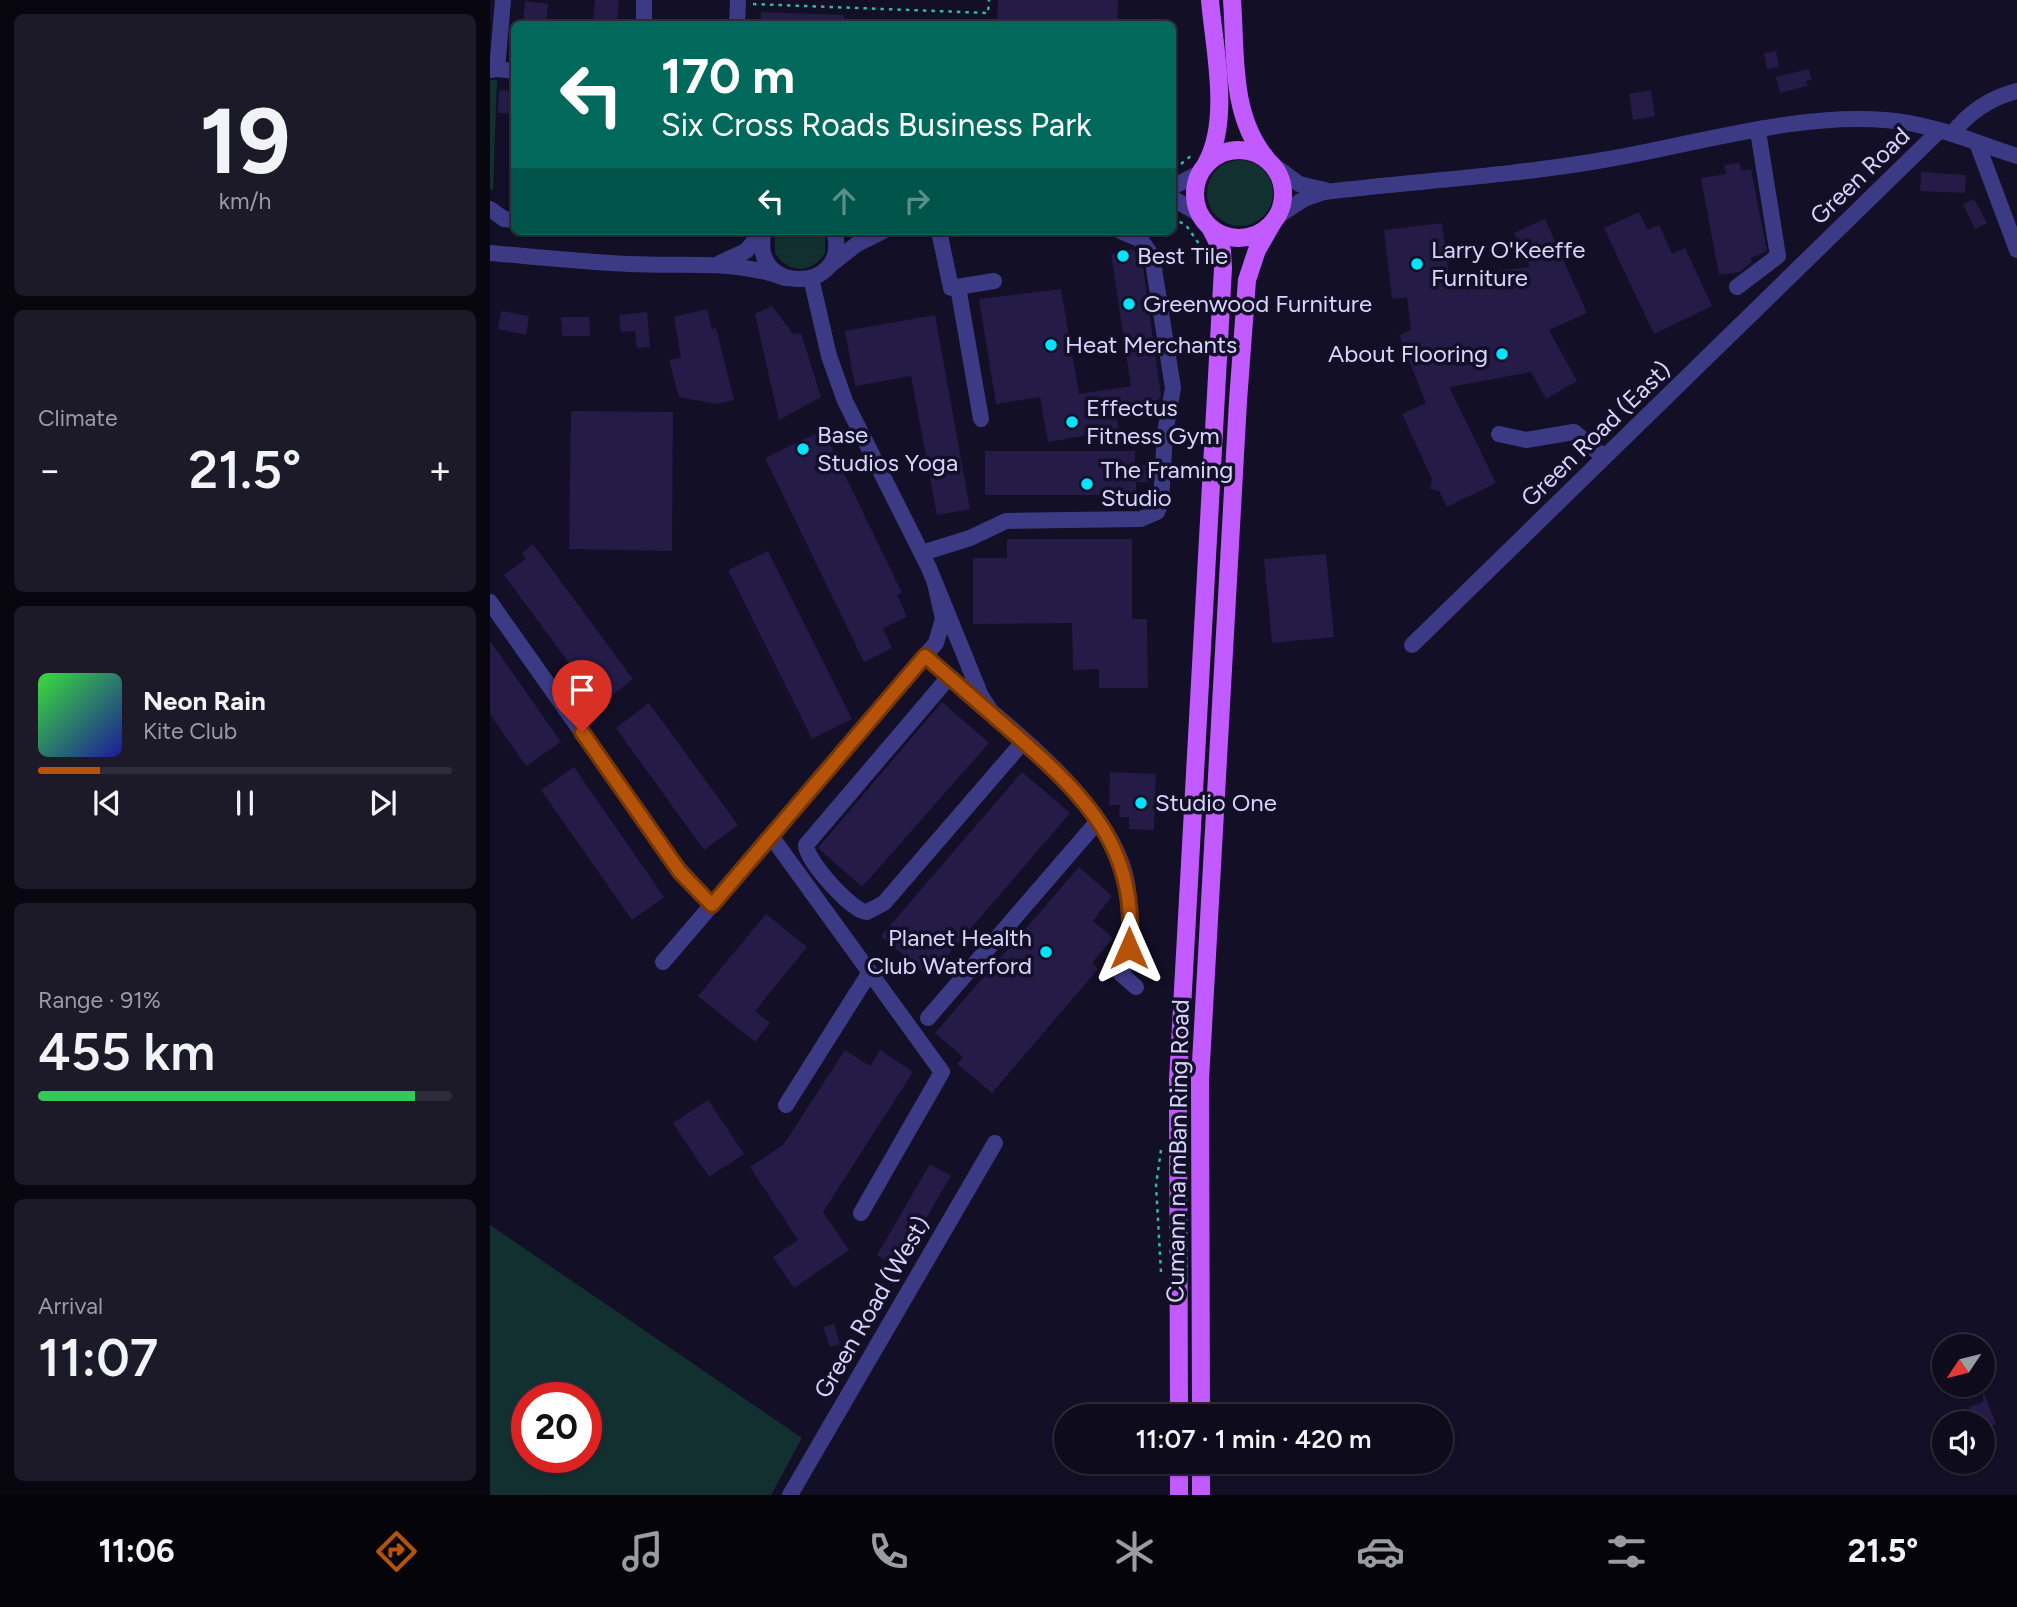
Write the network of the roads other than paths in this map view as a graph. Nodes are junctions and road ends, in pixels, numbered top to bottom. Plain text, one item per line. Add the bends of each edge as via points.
1 (503, 0) edge
2 (644, 0) edge
3 (1210, 0) edge
4 (1232, 0) edge
5 (738, 2) edge
6 (644, 21) edge
7 (737, 21) edge
8 (493, 69) edge
9 (511, 71) edge
10 (2017, 91) edge
11 (1758, 131) junction
12 (1946, 132) junction
13 (1977, 143) junction
14 (2017, 156) edge
15 (1270, 162) junction
16 (1200, 163) junction
17 (1176, 184) edge
18 (1334, 191) junction
19 (1176, 201) edge
20 (490, 209) edge
21 (1275, 219) junction
22 (511, 220) edge
23 (1205, 221) junction
24 (760, 235) edge
25 (763, 235) edge
26 (834, 235) edge
27 (875, 235) edge
28 (940, 235) edge
29 (1129, 235) edge
30 (2017, 250) edge
31 (490, 253) edge
32 (1812, 255) joint
33 (715, 264) junction
34 (827, 268) junction
35 (785, 278) junction
36 (810, 278) junction
37 (994, 281) dead end
38 (958, 287) junction
39 (1737, 287) dead end
40 (981, 419) dead end
41 (1499, 435) dead end
42 (1604, 457) junction
43 (922, 553) junction
44 (935, 583) junction
45 (490, 601) edge
46 (1412, 645) dead end
47 (925, 656) junction
48 (948, 677) junction
49 (997, 720) junction
50 (1023, 742) junction
51 (1098, 821) junction
52 (771, 836) junction
53 (712, 905) junction
54 (663, 962) dead end
55 (870, 972) junction
56 (1136, 987) dead end
57 (928, 1018) dead end
58 (786, 1105) dead end
59 (995, 1143) dead end
60 (861, 1213) dead end
61 (1179, 1404) edge
62 (1201, 1404) edge
63 (1179, 1474) edge
64 (1201, 1474) edge
65 (790, 1495) edge
66 (1179, 1495) edge
67 (1202, 1495) edge

1 - 8 street
2 - 6 street
3 - 16 main road via 1219,117 1214,147
4 - 15 main road via 1243,115 1250,135
5 - 7 street
8 - 9 street
10 - 12 street via 1976,108
11 - 12 street via 1863,119
11 - 18 street via 1542,169
11 - 39 street via 1778,256
12 - 13 street
12 - 32 street, Green Road
13 - 14 street
13 - 30 street
15 - 16 main road via 1252,151 1235,149
15 - 18 street via 1298,184
15 - 21 main road via 1283,185 1283,201
16 - 17 street
16 - 23 main road via 1195,194
18 - 21 street via 1304,199
19 - 23 street
20 - 22 street
21 - 23 main road via 1247,237 1231,237
21 - 62 main road, Cumann na mBan Ring Road via 1247,280 1238,401 1200,1080
23 - 61 main road, Cumann na mBan Ring Road via 1222,251 1223,268 1178,1080
24 - 33 street via 747,251
25 - 35 street via 765,258
26 - 34 street via 836,247
27 - 34 street
28 - 38 street via 950,288
29 - 43 street via 1141,240 1152,256 1172,378 1157,512 1136,520 1001,521 975,536
31 - 33 street via 630,264
32 - 42 street, Green Road (East)
33 - 35 street via 756,268
34 - 36 street
35 - 36 street
36 - 43 street via 839,385
37 - 38 street
38 - 40 street
41 - 42 street via 1526,440 1574,432
42 - 46 street, Green Road (East)
43 - 44 street
44 - 47 street via 943,625
44 - 49 street via 978,689
45 - 53 street via 680,872
47 - 48 street
47 - 52 street
48 - 49 street
48 - 50 street via 806,845 809,856 855,909 867,912 884,903
49 - 50 street
50 - 51 street via 1066,780
51 - 56 street via 1120,859 1128,888 1129,942 1121,974
51 - 57 street
52 - 53 street
52 - 55 street
53 - 54 street
55 - 58 street
55 - 60 street via 942,1072
59 - 65 street, Green Road (West)
63 - 66 main road
64 - 67 main road

